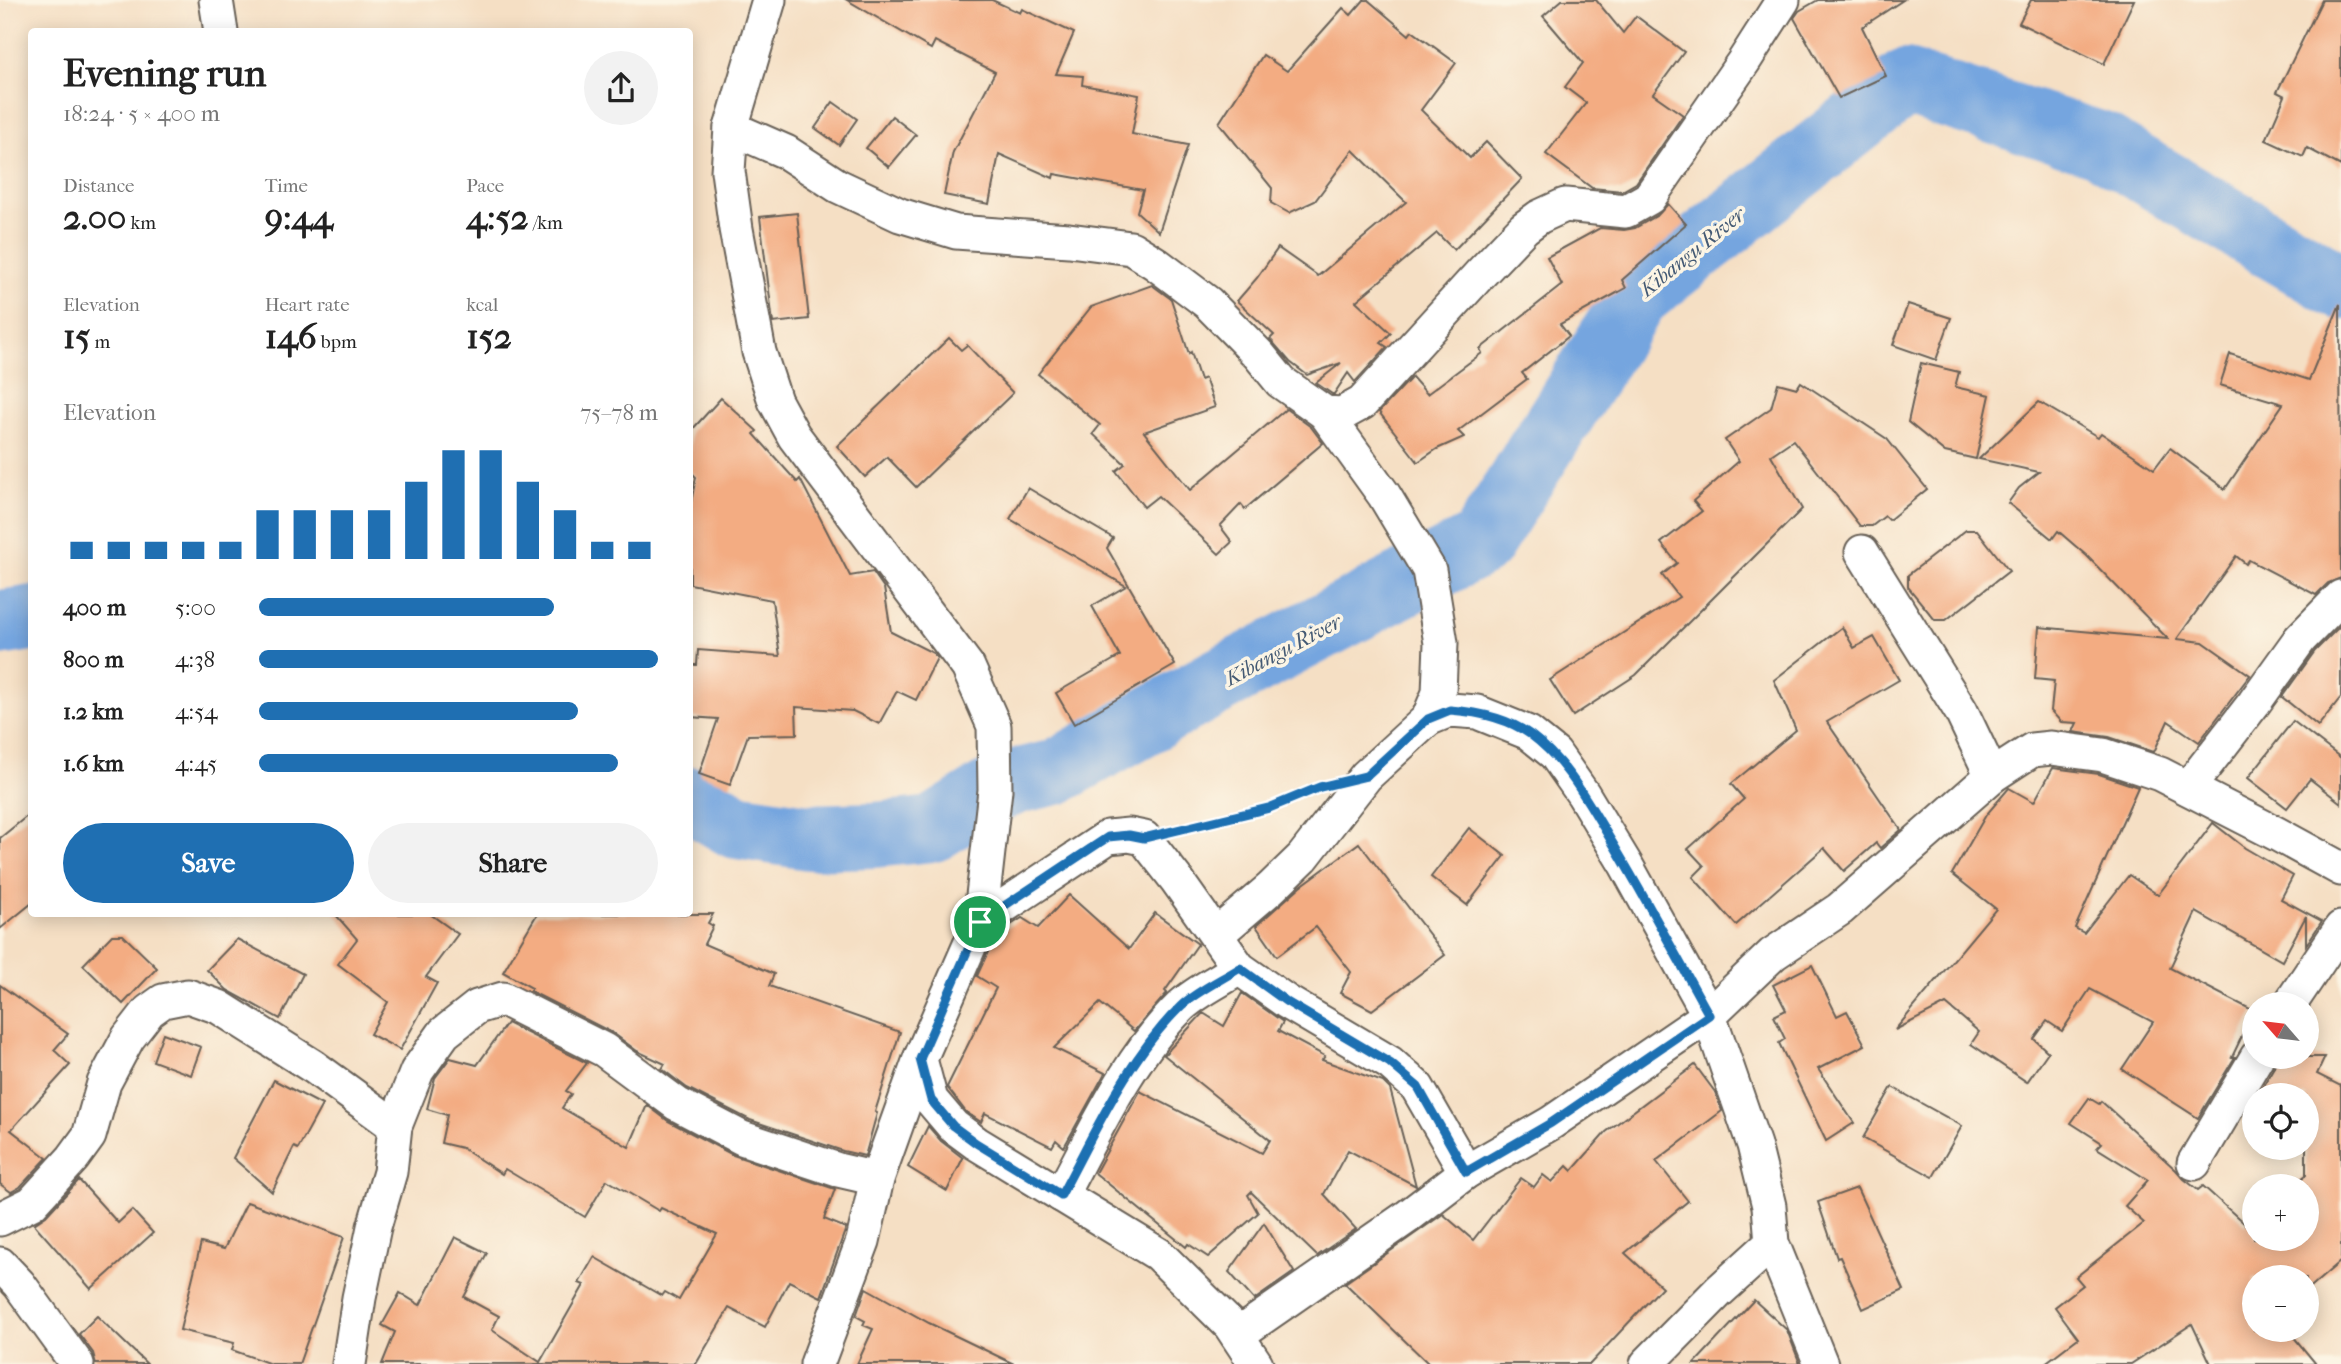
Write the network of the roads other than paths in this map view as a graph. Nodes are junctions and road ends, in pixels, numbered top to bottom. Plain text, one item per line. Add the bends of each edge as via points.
1 (216, 0) edge
2 (769, 0) edge
3 (1783, 0) edge
4 (220, 28) edge
5 (731, 128) junction
6 (1325, 414) junction
7 (1863, 552) dead end
8 (2341, 597) edge
9 (1428, 719) junction
10 (1992, 776) junction
11 (2188, 788) junction
12 (2341, 869) edge
13 (980, 922) junction
14 (2341, 928) edge
15 (1216, 935) junction
16 (1240, 968) junction
17 (2298, 992) edge
18 (1709, 1015) junction
19 (920, 1059) junction
20 (2250, 1069) edge
21 (395, 1125) junction
22 (2194, 1163) dead end
23 (1466, 1172) junction
24 (877, 1179) junction
25 (1061, 1195) junction
26 (0, 1219) edge
27 (1773, 1243) junction
28 (0, 1265) edge
29 (1237, 1335) junction
30 (77, 1364) edge
31 (349, 1364) edge
32 (817, 1364) edge
33 (1256, 1364) edge
34 (1647, 1364) edge
35 (1821, 1364) edge

1 - 4 street
2 - 5 street
3 - 6 street via 1649,198 1626,211 1565,205 1539,217 1362,403 1342,414
5 - 6 street via 786,152 838,186 922,222 956,232 1131,248 1208,303 1281,382
5 - 13 street via 728,170 736,229 759,352 775,401 794,436 968,667 994,726 995,790
6 - 9 street via 1384,495 1429,570 1441,643 1438,693
7 - 10 street via 1961,711
8 - 11 street via 2300,639
9 - 15 street via 1366,776 1303,857
9 - 18 street via 1450,710 1477,712 1529,733 1555,754 1626,865
10 - 11 street via 2032,750 2052,748 2104,755
10 - 18 street via 1840,909 1773,954
11 - 12 street
13 - 15 street via 1108,837 1129,835 1144,838
13 - 19 street
14 - 17 street
15 - 16 street
16 - 23 street via 1287,1002 1390,1063 1418,1087
16 - 25 street via 1184,1003 1155,1034
18 - 23 street via 1551,1123
18 - 27 street via 1754,1145
19 - 24 street
19 - 25 street via 931,1100 953,1126
20 - 22 street
21 - 24 street via 417,1072 444,1033 477,1006 503,999 604,1050 677,1104 742,1138
21 - 26 street via 219,1007 188,996 163,1001 128,1038 104,1083 89,1136 73,1158 32,1203
21 - 31 street via 390,1172 374,1227
23 - 29 street
24 - 32 street via 863,1241
25 - 29 street via 1158,1254
27 - 34 street
27 - 35 street
28 - 30 street
29 - 33 street

